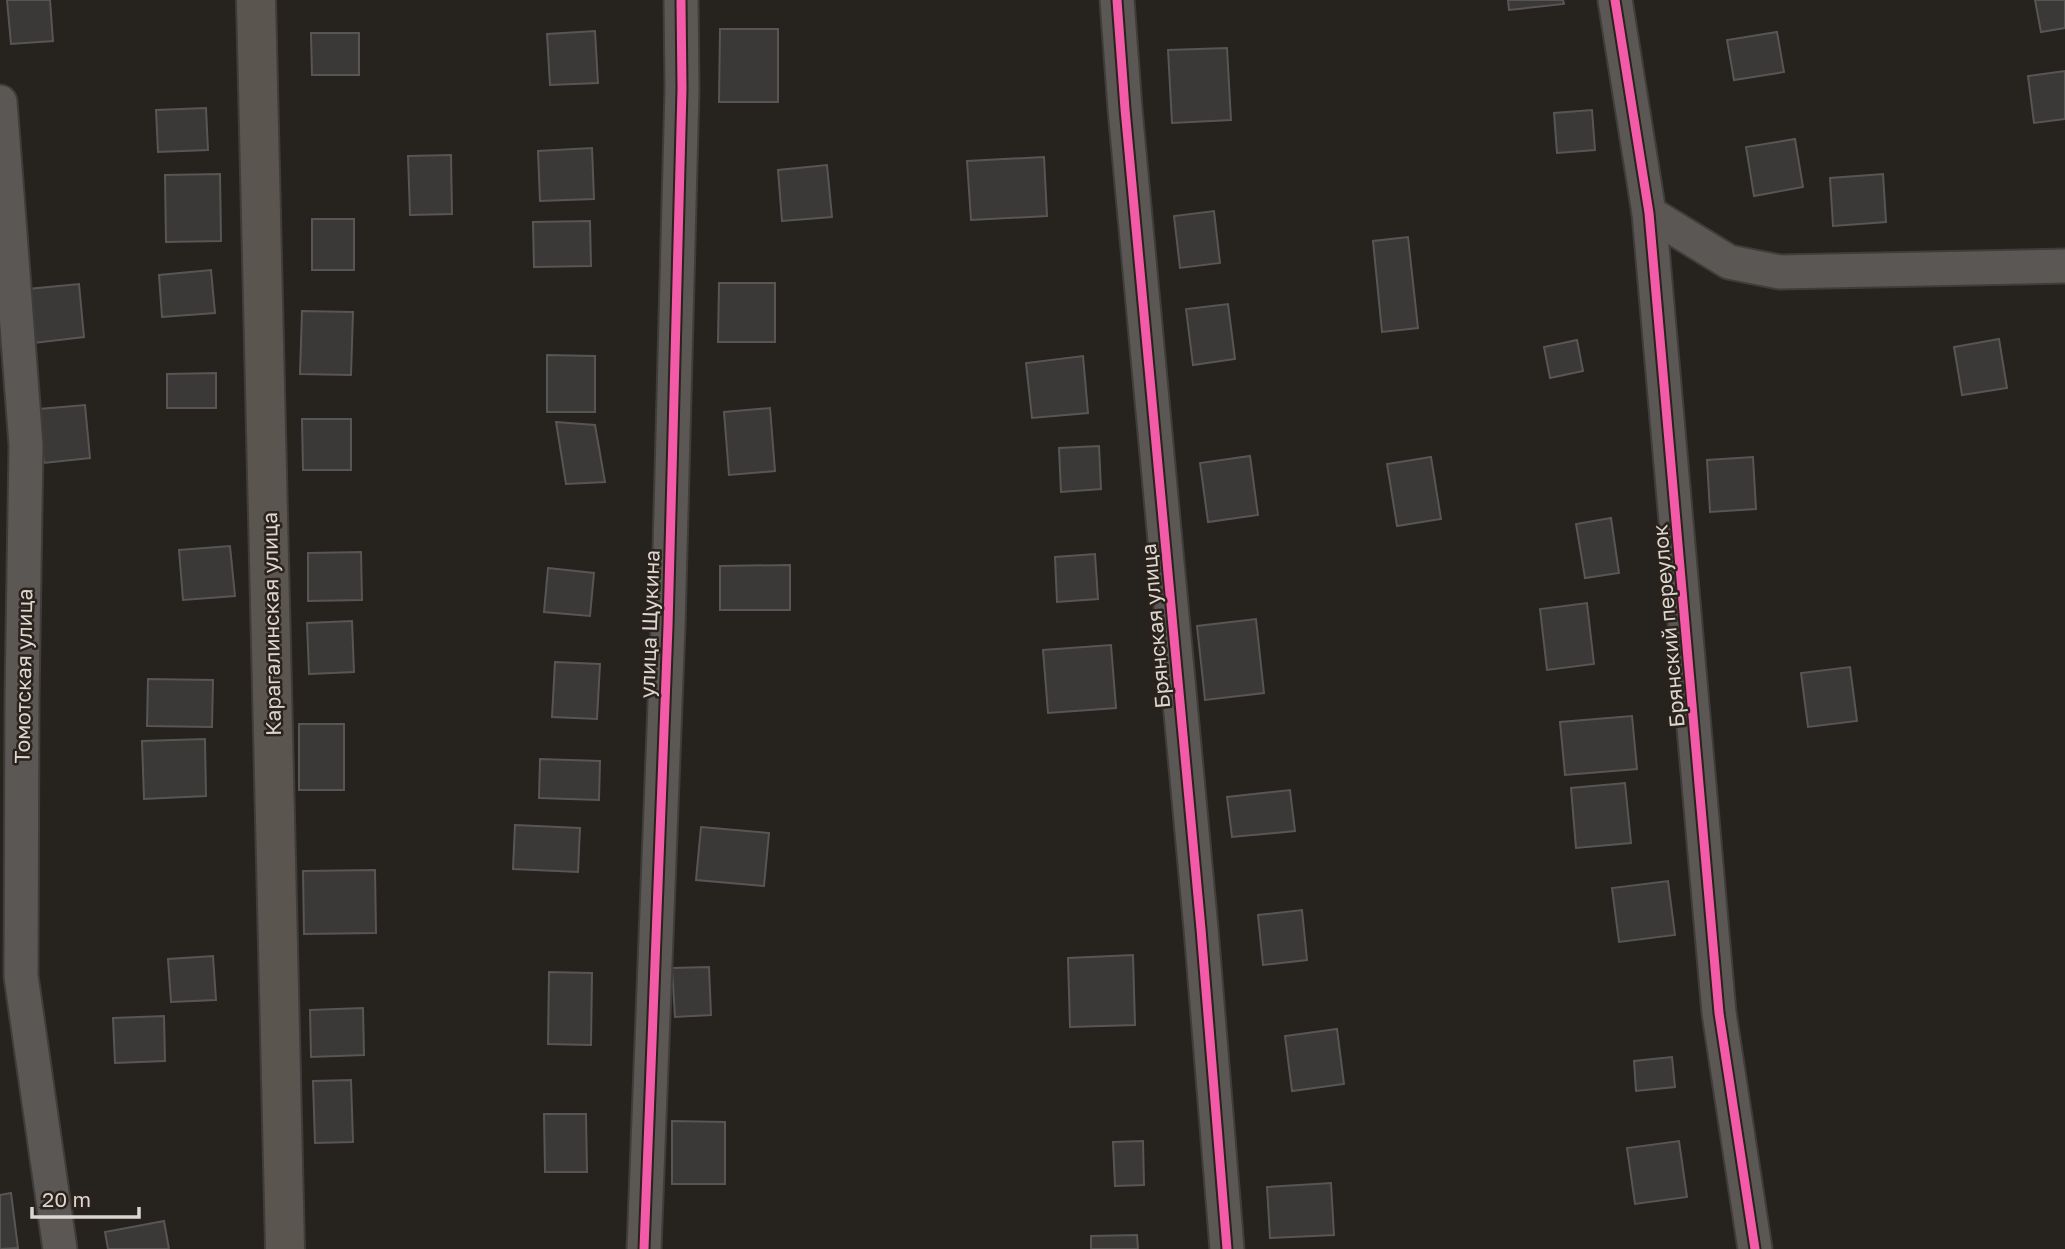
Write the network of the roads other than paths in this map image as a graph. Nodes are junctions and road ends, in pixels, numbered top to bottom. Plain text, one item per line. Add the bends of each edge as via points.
1 (256, 0) edge
2 (681, 0) edge
3 (1118, 0) edge
4 (1615, 0) edge
5 (0, 102) edge
6 (1649, 213) junction
7 (2065, 267) edge
8 (60, 1249) edge
9 (285, 1249) edge
10 (643, 1249) edge
11 (1227, 1249) edge
12 (1755, 1249) edge

1 - 9 street, Карагалинская улица
2 - 10 street, улица Щукина via 668,626
3 - 11 street, Брянская улица
4 - 6 street, Брянский переулок
5 - 8 street, Томотская улица via 26,445 21,976
6 - 7 street via 1729,262 1780,272
6 - 12 street, Брянский переулок via 1719,1013

